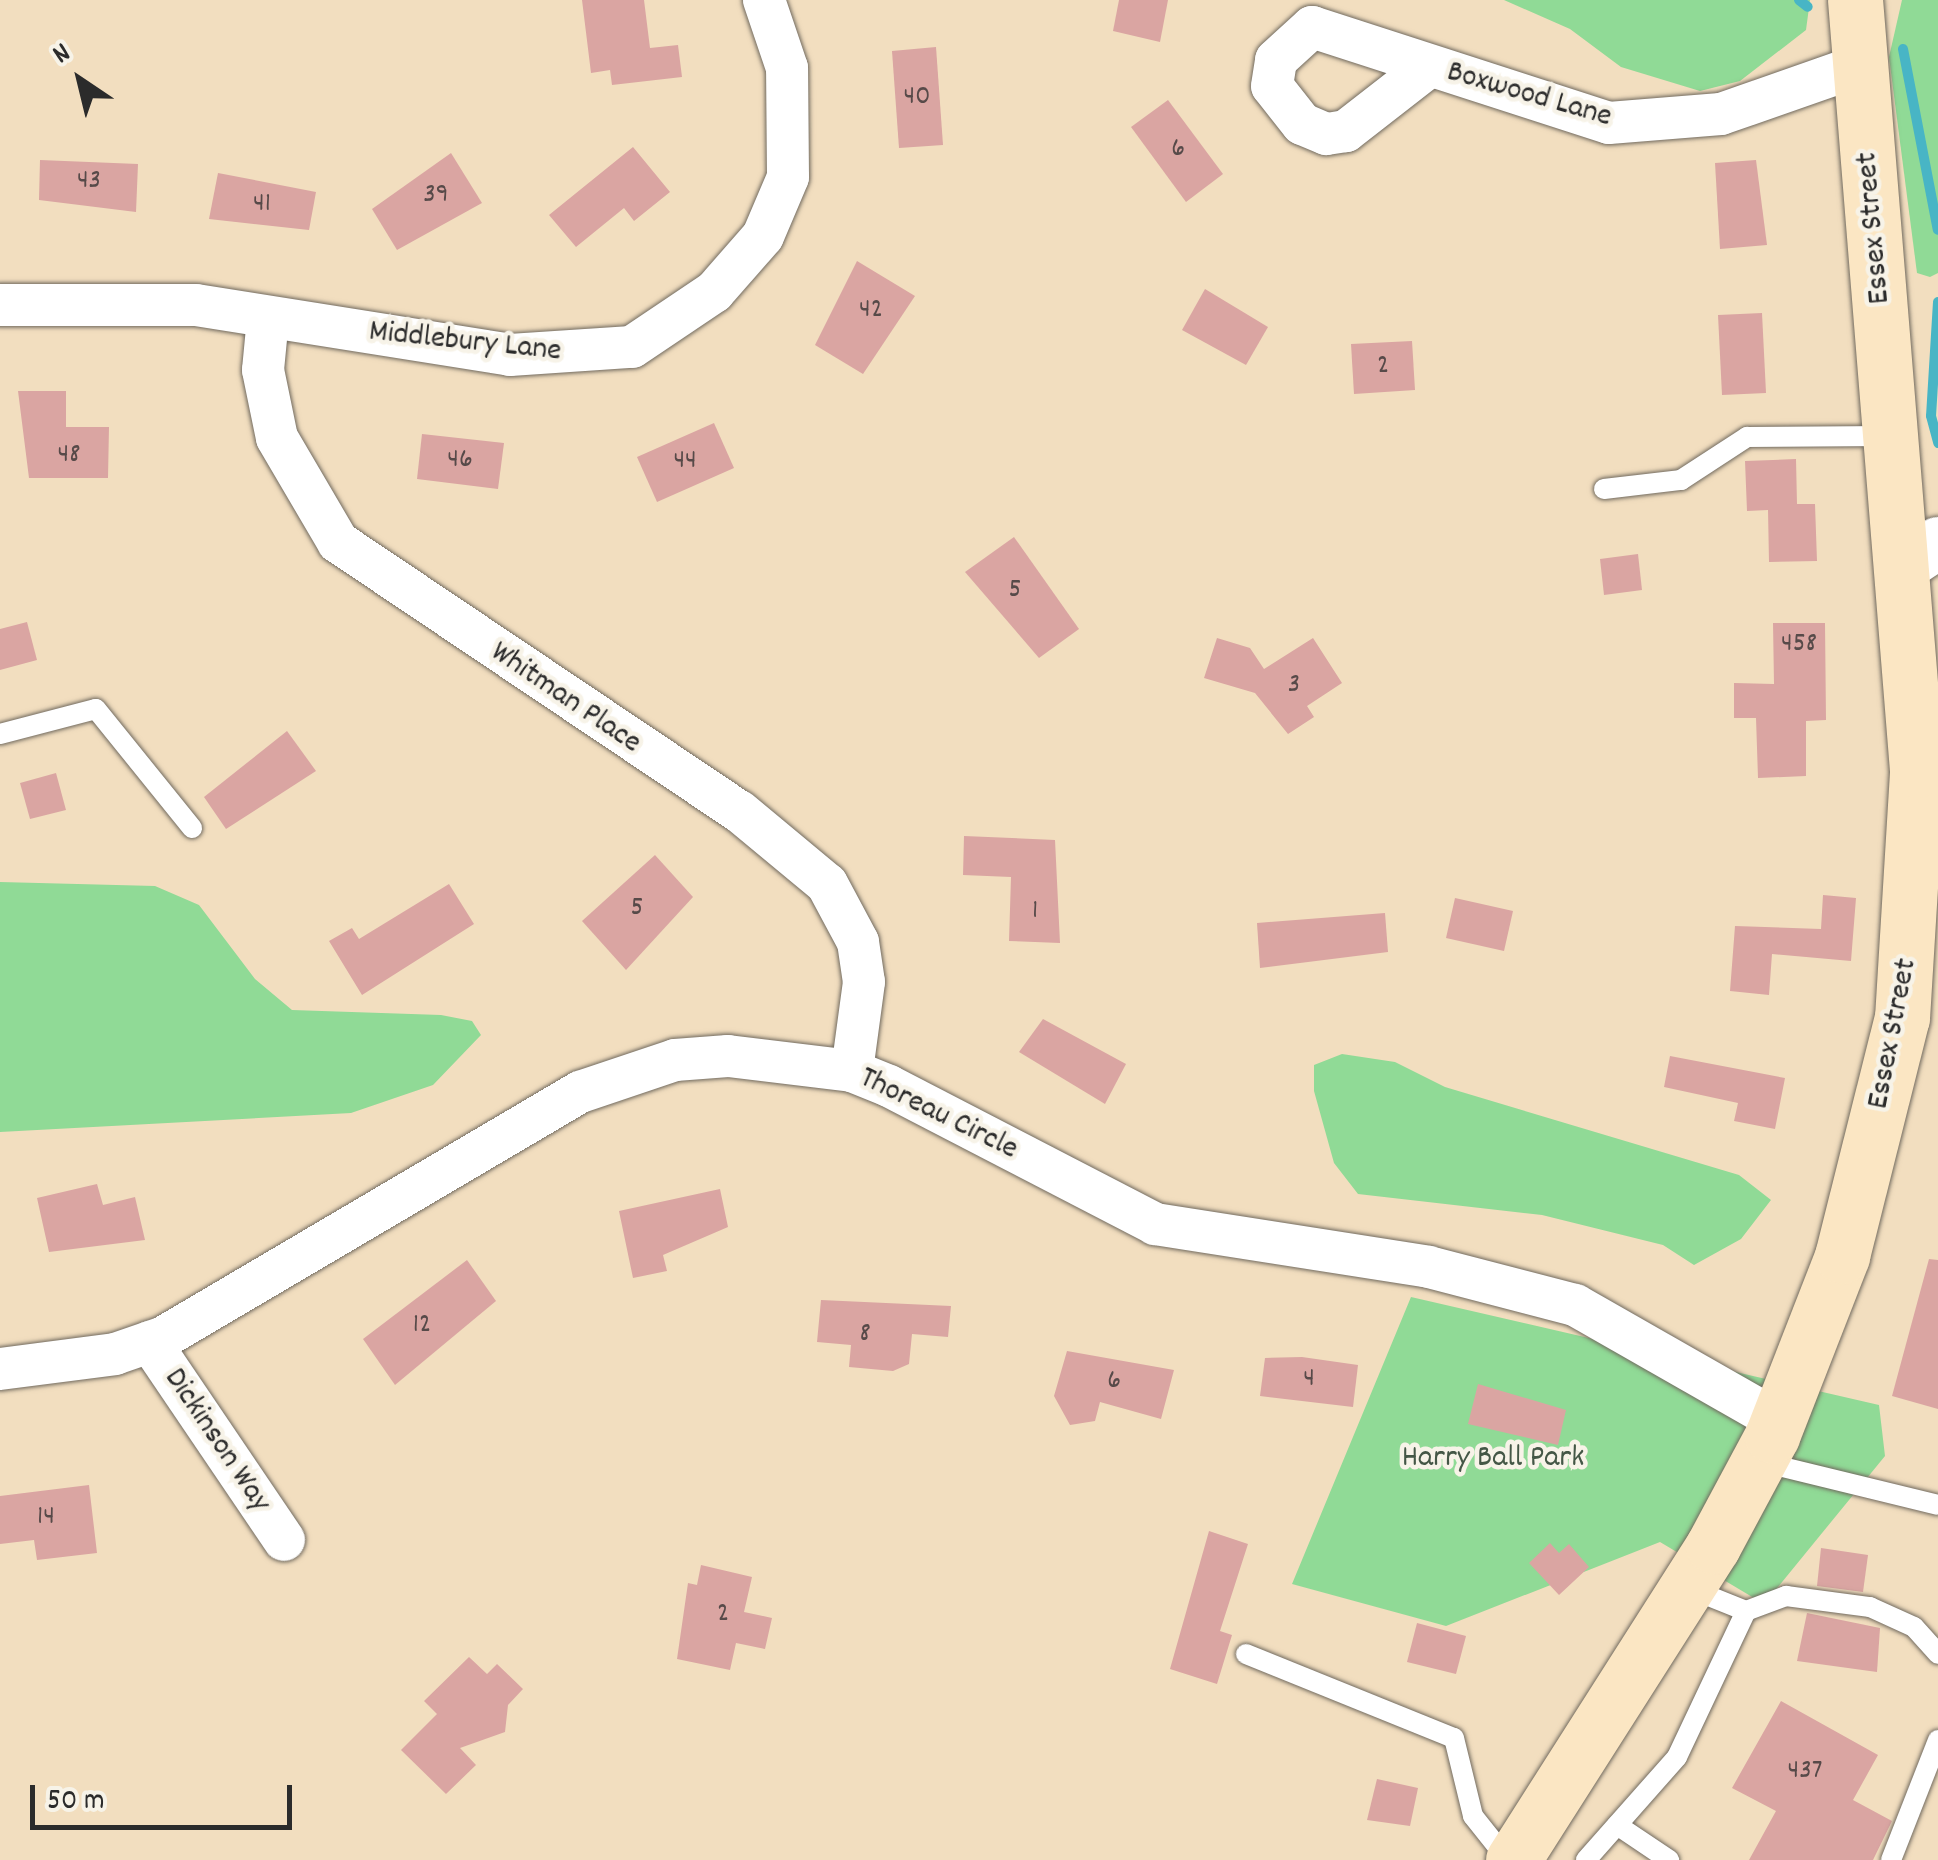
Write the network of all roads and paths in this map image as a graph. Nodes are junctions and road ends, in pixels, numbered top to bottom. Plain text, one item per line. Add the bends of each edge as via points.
1 (764, 0) edge
2 (1856, 0) edge
3 (1861, 65) junction
4 (1427, 68) dead end
5 (0, 304) edge
6 (268, 318) junction
7 (1894, 436) junction
8 (1604, 489) dead end
9 (1920, 554) edge
10 (0, 734) edge
11 (192, 828) dead end
12 (852, 1072) junction
13 (150, 1342) junction
14 (0, 1369) edge
15 (1769, 1441) junction
16 (1938, 1505) edge
17 (284, 1540) dead end
18 (1686, 1588) junction
19 (1746, 1611) junction
20 (1246, 1654) dead end
21 (1938, 1654) edge
22 (1938, 1740) edge
23 (1617, 1825) junction
24 (1510, 1860) edge
25 (1586, 1860) edge
26 (1670, 1860) edge
27 (1891, 1860) edge

1 - 6 street, Middlebury Lane via 787,68 788,177 762,236 673,325 632,347 510,354
2 - 3 main road, Essex Street
3 - 4 street, Boxwood Lane via 1792,95 1657,124 1556,111
3 - 7 main road, Essex Street
5 - 6 street, Middlebury Lane via 196,305
6 - 12 street, Whitman Place via 263,370 277,438 338,542 738,811 827,884 858,942 864,982
7 - 8 lane via 1747,437 1682,480
7 - 9 main road, Essex Street
9 - 15 main road, Essex Street via 1917,844 1902,1018 1842,1256
10 - 11 lane via 96,709
12 - 13 street, Thoreau Circle via 775,1058 675,1060 580,1092 218,1312
12 - 15 street, Thoreau Circle via 1155,1224 1429,1267 1575,1306
13 - 14 street, Thoreau Circle
13 - 17 street, Dickinson Way
15 - 16 lane
15 - 18 main road, Essex Street
18 - 19 lane
18 - 24 main road, Essex Street
19 - 21 lane via 1786,1596 1870,1607 1914,1627
19 - 23 lane via 1677,1757
20 - 24 lane via 1454,1738 1473,1816
22 - 27 lane
23 - 25 lane
23 - 26 lane

